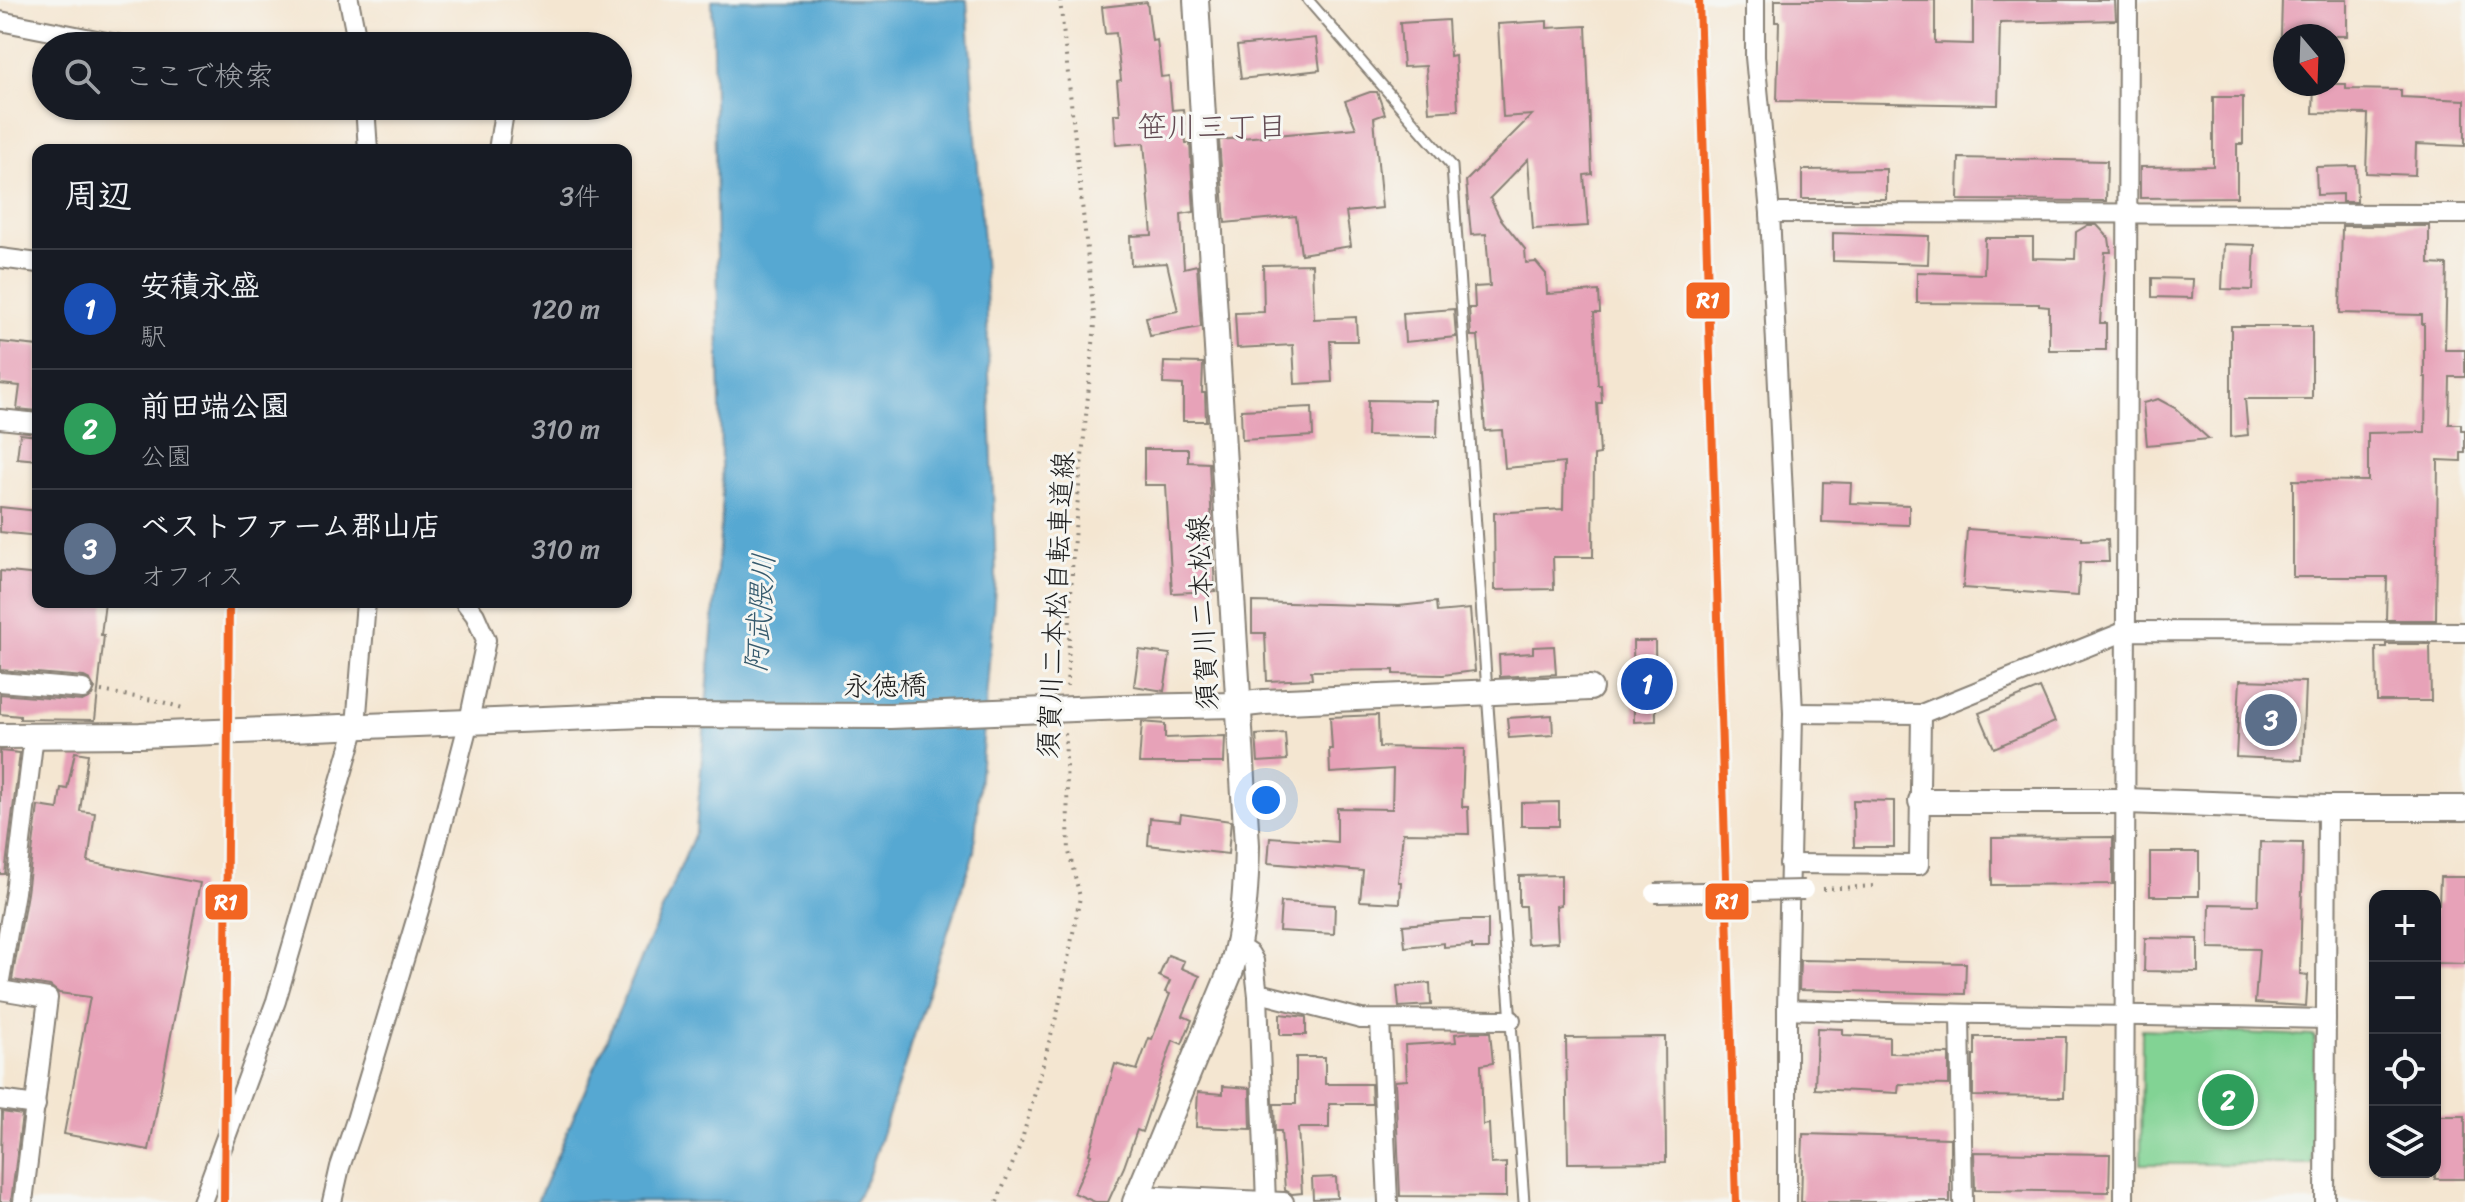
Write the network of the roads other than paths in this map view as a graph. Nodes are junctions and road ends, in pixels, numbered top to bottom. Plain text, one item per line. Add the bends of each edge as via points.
1 (349, 0) edge
2 (1196, 0) edge
3 (1308, 0) edge
4 (1755, 0) edge
5 (2128, 0) edge
6 (0, 21) edge
7 (56, 32) edge
8 (355, 32) edge
9 (366, 120) edge
10 (503, 120) edge
11 (368, 144) edge
12 (499, 144) edge
13 (1770, 213) junction
14 (2465, 214) edge
15 (2126, 215) junction
16 (0, 258) edge
17 (32, 262) edge
18 (0, 419) edge
19 (32, 422) edge
20 (366, 608) edge
21 (470, 608) edge
22 (2126, 631) junction
23 (2465, 632) edge
24 (0, 682) edge
25 (1590, 688) dead end
26 (83, 689) road end
27 (1487, 692) junction
28 (1237, 705) junction
29 (1793, 713) junction
30 (1921, 714) junction
31 (469, 721) junction
32 (356, 726) junction
33 (34, 735) junction
34 (0, 736) edge
35 (1921, 801) junction
36 (2126, 801) junction
37 (2327, 808) junction
38 (2465, 808) edge
39 (1789, 864) junction
40 (1804, 890) road end
41 (1655, 893) dead end
42 (1238, 946) junction
43 (0, 980) edge
44 (0, 990) edge
45 (1258, 996) junction
46 (1787, 1009) junction
47 (1960, 1015) junction
48 (2124, 1015) junction
49 (2326, 1019) junction
50 (1380, 1020) junction
51 (1511, 1020) junction
52 (0, 1100) edge
53 (36, 1105) junction
54 (1137, 1199) edge
55 (23, 1202) edge
56 (202, 1202) edge
57 (332, 1202) edge
58 (1272, 1202) edge
59 (1388, 1202) edge
60 (1524, 1202) edge
61 (1787, 1202) edge
62 (1963, 1202) edge
63 (2124, 1202) edge
64 (2325, 1202) edge

1 - 8 street
2 - 28 street, 須賀川二本松線
3 - 27 lane via 1452,166
4 - 13 street via 1756,88
5 - 15 street
6 - 7 street
9 - 11 street
10 - 12 street
13 - 15 street
13 - 29 street
14 - 15 street
15 - 22 street
16 - 17 street
18 - 19 street
20 - 32 street
21 - 31 street via 486,640
22 - 23 street
22 - 30 street
22 - 36 street
24 - 26 street
25 - 27 street, 永徳橋
27 - 28 street, 永徳橋
27 - 51 lane
28 - 31 street, 永徳橋, bridge
28 - 42 street, 須賀川二本松線 via 1247,845
29 - 30 street
29 - 39 street
30 - 35 street
31 - 32 street, 永徳橋
31 - 57 street
32 - 33 street, 永徳橋
32 - 56 street via 276,1001
33 - 34 street, 永徳橋
33 - 43 street
35 - 36 street
35 - 39 street via 1919,865
36 - 37 street
36 - 48 street
37 - 38 street
37 - 49 street
39 - 46 street
40 - 41 street, bridge
42 - 45 street via 1254,961
42 - 54 street, 須賀川二本松線
44 - 53 street via 48,998
45 - 50 street
45 - 58 street
46 - 47 street
46 - 61 street
47 - 48 street
47 - 62 street
48 - 49 street
48 - 63 street
49 - 64 street
50 - 51 street
50 - 59 street
51 - 60 lane
52 - 53 street
53 - 55 street
54 - 58 street

